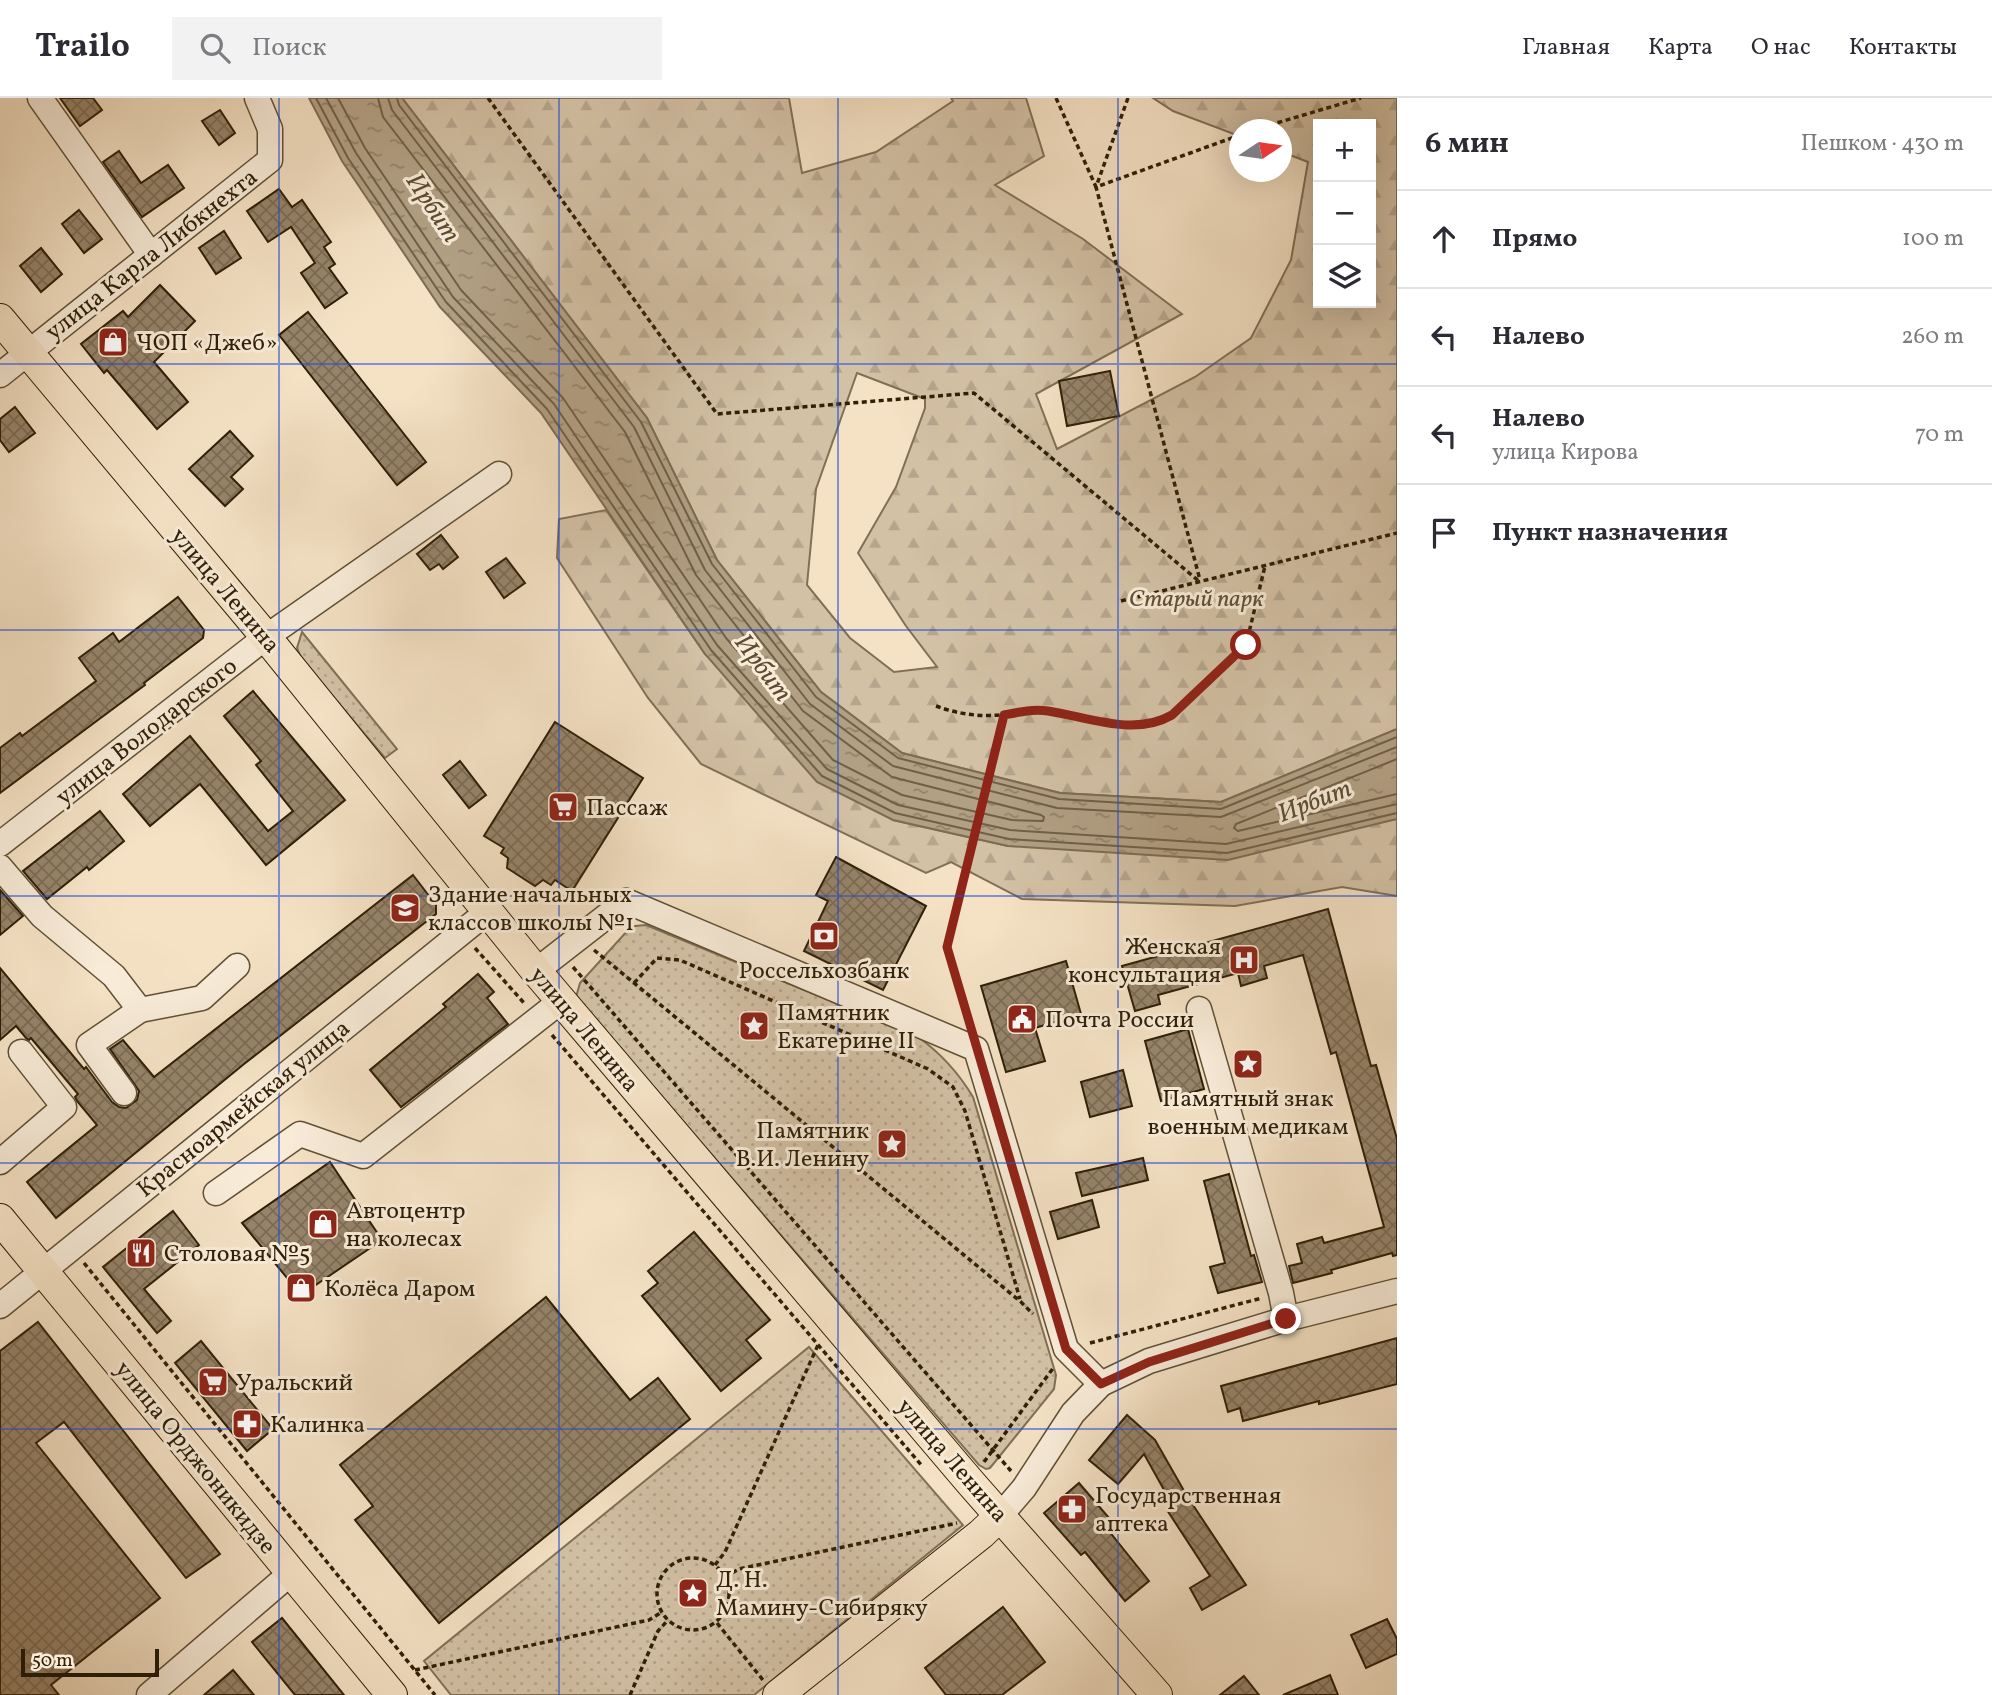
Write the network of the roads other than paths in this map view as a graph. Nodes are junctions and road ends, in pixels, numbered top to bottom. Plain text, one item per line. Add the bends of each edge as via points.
1 (40, 98) edge
2 (257, 98) edge
3 (151, 255) junction
4 (0, 319) edge
5 (28, 352) junction
6 (0, 375) edge
7 (499, 474) dead end
8 (266, 638) junction
9 (0, 844) edge
10 (0, 867) edge
11 (487, 912) junction
12 (237, 966) dead end
13 (536, 971) junction
14 (561, 1000) junction
15 (1199, 1009) dead end
16 (140, 1010) junction
17 (22, 1052) dead end
18 (124, 1093) dead end
19 (0, 1162) edge
20 (216, 1193) dead end
21 (0, 1219) edge
22 (44, 1272) junction
23 (1397, 1291) edge
24 (0, 1306) edge
25 (1286, 1319) junction
26 (1101, 1384) junction
27 (991, 1525) junction
28 (291, 1573) junction
29 (772, 1690) edge
30 (149, 1695) edge
31 (392, 1695) edge
32 (1157, 1695) edge

1 - 3 street
2 - 3 street, улица Карла Либкнехта via 270,129 270,160
3 - 5 street, улица Карла Либкнехта
4 - 5 main road, улица Ленина
5 - 6 street, улица Карла Либкнехта
5 - 8 main road, улица Ленина
7 - 8 street, улица Володарского
8 - 9 street, улица Володарского
8 - 11 main road, улица Ленина
10 - 16 street via 42,916 114,976
11 - 13 main road, улица Ленина
11 - 22 street, Красноармейская улица
12 - 16 street via 201,998
13 - 14 main road, улица Ленина
13 - 26 street via 626,901 976,1049 1066,1349
14 - 20 street via 363,1156 300,1134
14 - 27 main road, улица Ленина
15 - 25 street
16 - 18 street via 89,1045
17 - 19 street via 64,1107
21 - 22 main road, улица Орджоникидзе
22 - 24 street, Красноармейская улица
22 - 28 main road, улица Орджоникидзе
23 - 25 street
25 - 26 street via 1149,1362
26 - 27 street via 1073,1413 1024,1488
27 - 29 main road
27 - 32 main road, улица Ленина
28 - 30 street
28 - 31 main road, улица Орджоникидзе

